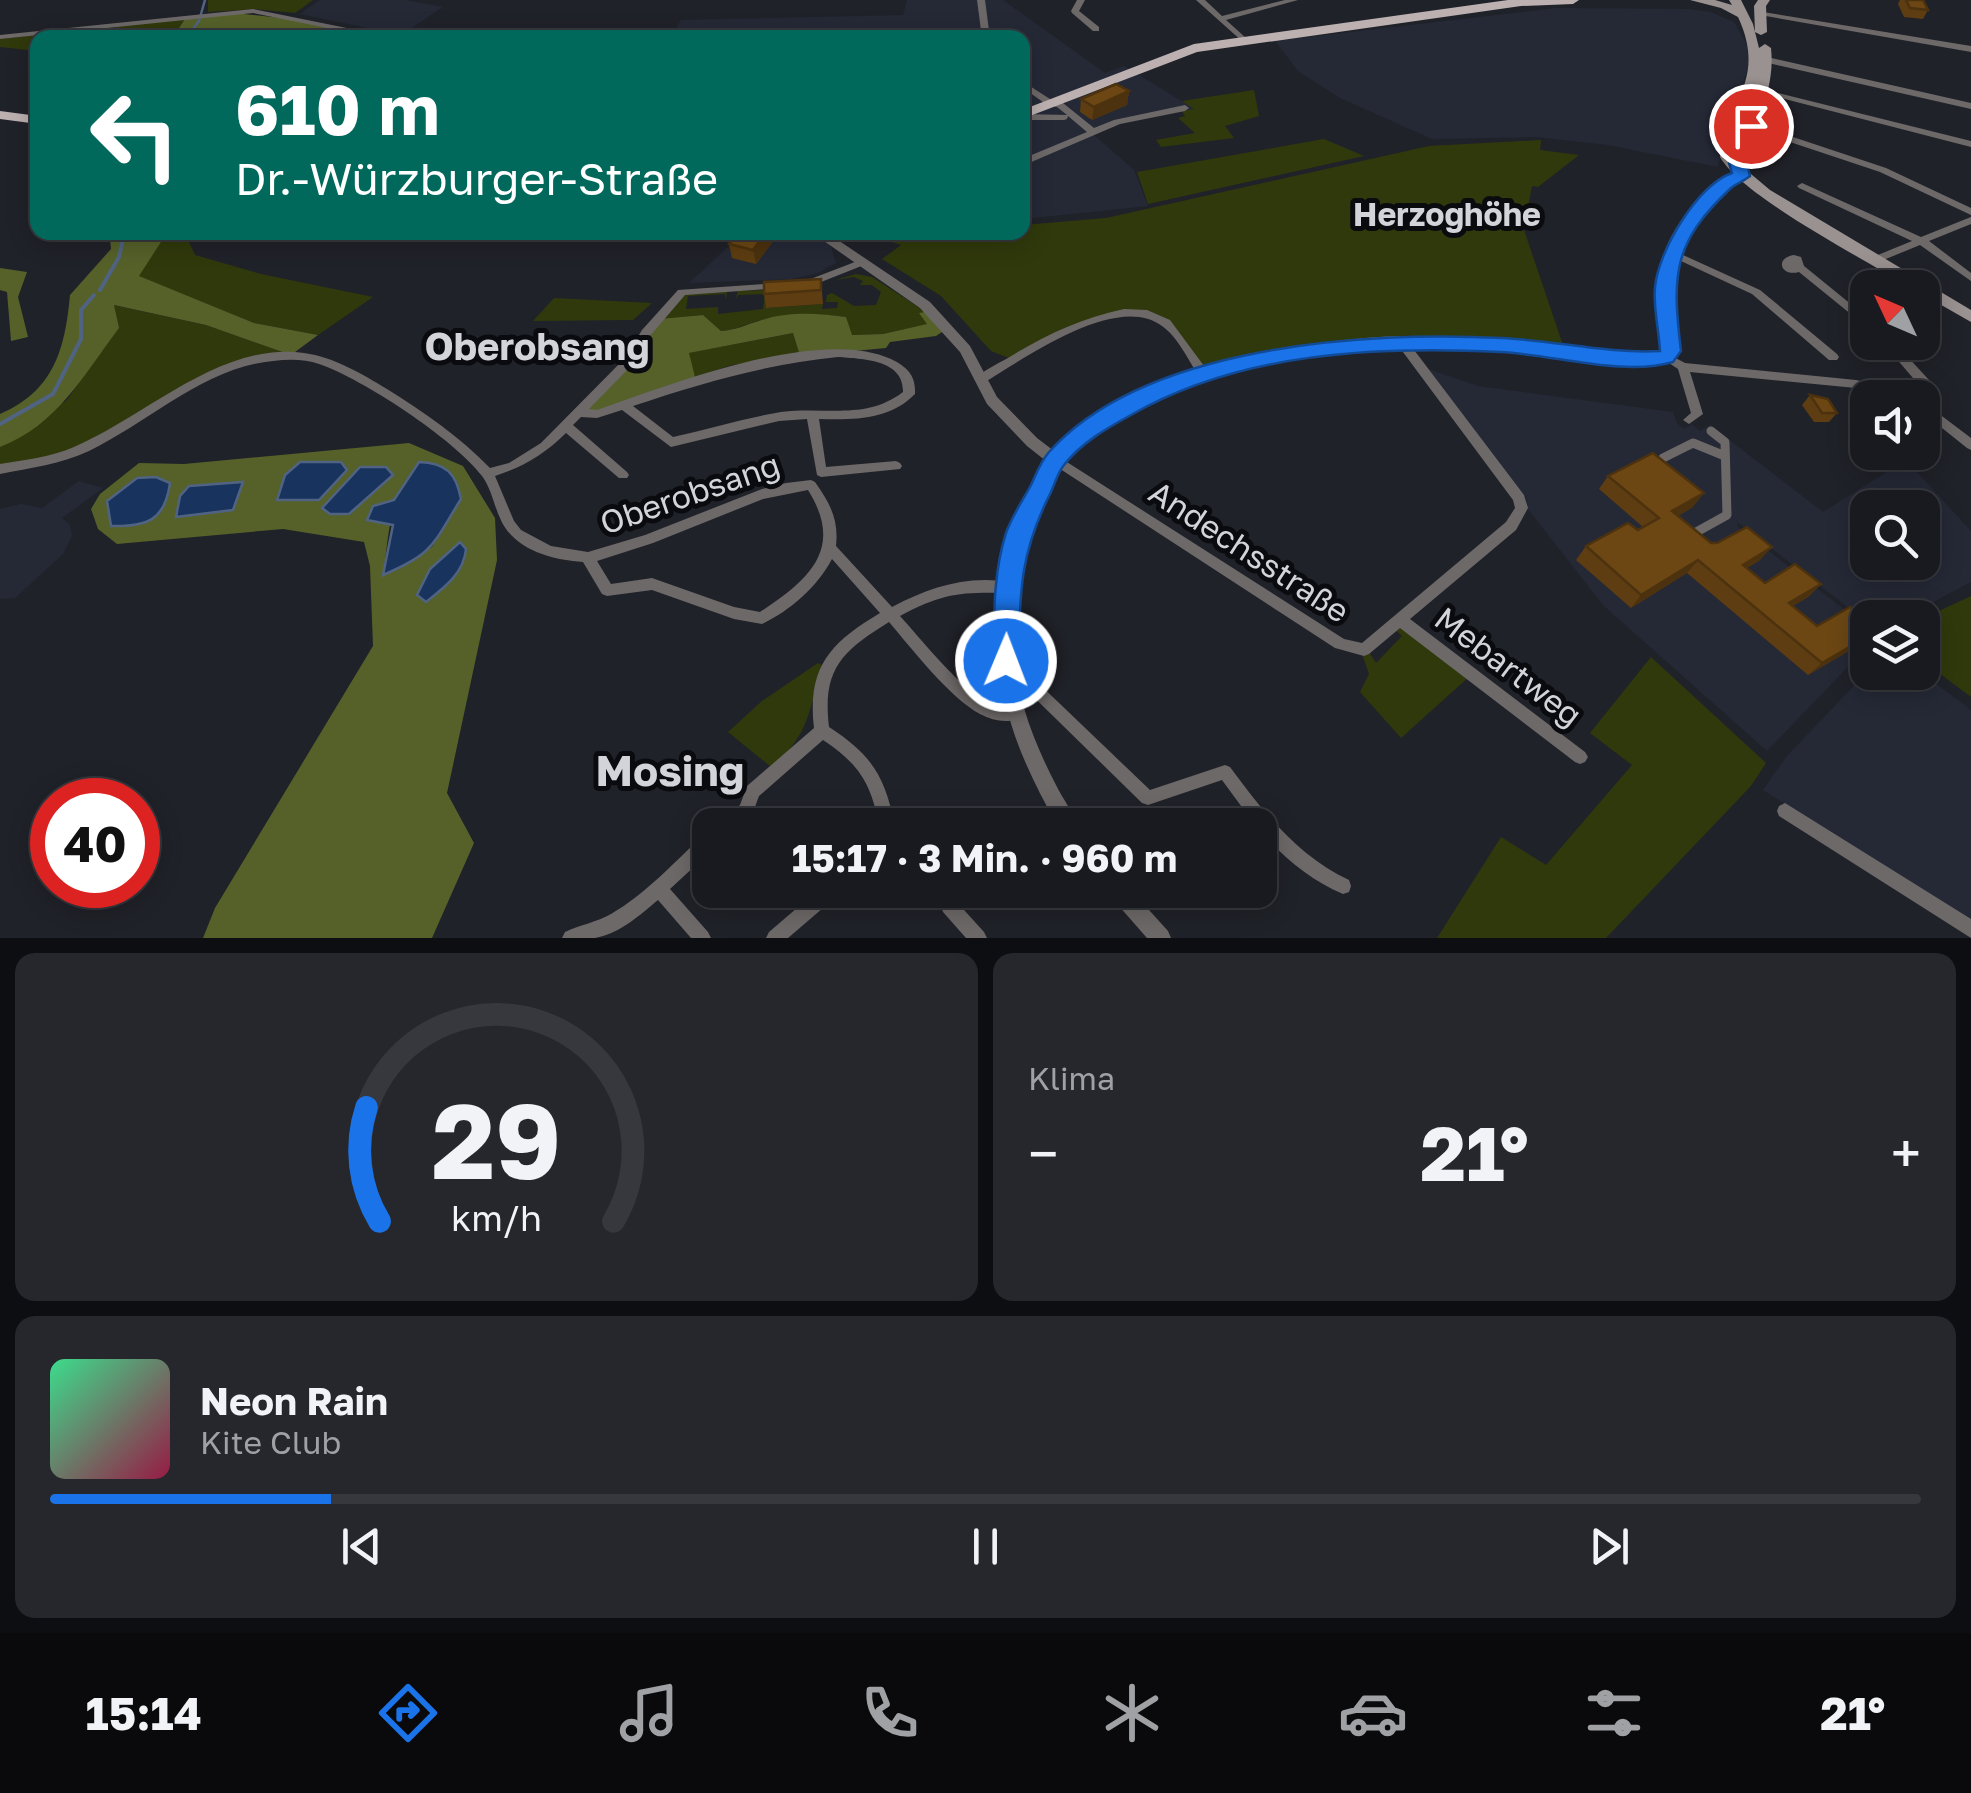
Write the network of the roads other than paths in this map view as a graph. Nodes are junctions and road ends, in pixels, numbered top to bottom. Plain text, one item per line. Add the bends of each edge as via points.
1 (982, 0) edge
2 (1081, 0) edge
3 (1200, 0) edge
4 (1294, 0) edge
5 (1574, 0) edge
6 (1696, 0) edge
7 (1734, 0) edge
8 (1764, 0) edge
9 (1743, 8) edge
10 (1760, 14) junction
11 (1222, 18) junction
12 (1096, 29) dead end
13 (59, 30) edge
14 (353, 30) edge
15 (985, 30) edge
16 (1761, 32) junction
17 (30, 33) edge
18 (0, 37) edge
19 (1244, 40) junction
20 (1971, 48) edge
21 (1767, 60) junction
22 (1030, 89) edge
23 (1765, 91) junction
24 (1050, 103) junction
25 (1971, 106) edge
26 (1185, 108) dead end
27 (1030, 112) edge
28 (0, 115) edge
29 (1030, 116) edge
30 (1064, 117) junction
31 (30, 119) edge
32 (1751, 126) junction
33 (1089, 129) junction
34 (1971, 144) edge
35 (1030, 159) edge
36 (1740, 174) junction
37 (1802, 186) dead end
38 (1971, 212) edge
39 (1971, 220) edge
40 (828, 240) edge
41 (1922, 241) junction
42 (1672, 252) junction
43 (1877, 259) junction
44 (860, 263) junction
45 (1801, 268) dead end
46 (1971, 278) edge
47 (1850, 307) edge
48 (1971, 317) edge
49 (1401, 342) junction
50 (1666, 357) junction
51 (1833, 357) dead end
52 (1903, 360) edge
53 (1683, 367) junction
54 (1204, 373) junction
55 (980, 379) junction
56 (1921, 380) edge
57 (1850, 383) edge
58 (624, 405) junction
59 (577, 412) junction
60 (813, 418) junction
61 (1689, 420) dead end
62 (1940, 420) edge
63 (566, 426) junction
64 (1711, 431) dead end
65 (1971, 445) edge
66 (1726, 456) junction
67 (1663, 458) edge
68 (1055, 460) junction
69 (896, 466) dead end
70 (0, 470) edge
71 (821, 472) junction
72 (487, 474) junction
73 (623, 475) dead end
74 (811, 485) junction
75 (1690, 536) edge
76 (832, 550) junction
77 (587, 558) junction
78 (1008, 587) junction
79 (892, 616) junction
80 (1402, 621) junction
81 (1006, 661) junction
82 (1014, 714) junction
83 (822, 730) junction
84 (1580, 756) dead end
85 (747, 808) edge
86 (883, 808) edge
87 (1058, 808) edge
88 (1785, 810) dead end
89 (692, 858) edge
90 (1343, 886) dead end
91 (658, 888) junction
92 (809, 908) edge
93 (951, 908) edge
94 (1134, 908) edge
95 (1971, 929) edge
96 (570, 938) edge
97 (702, 938) edge
98 (775, 938) edge
99 (978, 938) edge
100 (1161, 938) edge

1 - 15 street
2 - 12 street via 1075,11
3 - 11 street
4 - 11 street
5 - 19 main road
6 - 9 main road
7 - 9 main road
8 - 10 main road
9 - 16 main road
9 - 36 main road via 1756,56 1727,157
10 - 16 main road
10 - 20 street
11 - 19 street
13 - 14 street via 266,12
16 - 21 main road
17 - 18 street
19 - 24 main road via 1172,54
21 - 23 main road
21 - 25 street
22 - 24 street
23 - 32 main road
23 - 34 street
24 - 27 main road
24 - 30 street
24 - 33 street
26 - 33 street
28 - 31 main road
29 - 30 street
30 - 33 street
32 - 36 main road
32 - 38 street via 1883,170
33 - 35 street
36 - 42 street via 1697,212
36 - 43 main road
37 - 41 street
39 - 41 street
40 - 44 street
41 - 43 street
41 - 46 street
42 - 50 street via 1664,276 1671,342
42 - 51 street via 1756,292
43 - 48 main road
44 - 55 street via 931,311 965,349
44 - 59 street via 809,284 682,292 630,361
45 - 47 street
49 - 50 street
49 - 54 street via 1286,355
49 - 80 street, Andechsstraße via 1522,504 1517,520
50 - 53 street
52 - 56 street
53 - 57 street
53 - 61 street via 1697,414
54 - 55 street via 1166,322 1135,310 1058,334
54 - 68 street via 1125,406
55 - 68 street via 1008,419
58 - 59 street
58 - 60 street via 670,442 780,417
58 - 60 street via 724,372 828,355 888,360 911,384 890,408
59 - 63 street
60 - 71 street
62 - 65 street
63 - 72 street via 513,466
63 - 73 street, Oberobsang
64 - 66 street via 1725,442
66 - 67 street via 1693,443
66 - 75 street via 1728,515
68 - 78 street via 1018,532
68 - 80 street, Andechsstraße via 1345,647 1367,649
69 - 71 street, Oberobsang
70 - 72 street, Oberobsang via 83,448 233,367 303,356 331,363 430,423
71 - 74 street, Oberobsang
72 - 77 street, Oberobsang via 512,532
74 - 76 street, Oberobsang via 830,512
74 - 77 street, Oberobsang via 754,495 641,543
76 - 77 street, Oberobsang via 762,618 652,584 607,590
76 - 79 street
78 - 79 street via 950,588
78 - 81 street
79 - 82 street via 973,700 1001,716
79 - 83 street via 848,642 824,672
80 - 84 street, Mebartweg
81 - 82 street
81 - 90 street via 1148,798 1225,772 1254,815
82 - 87 street
83 - 85 street via 753,791
83 - 86 street via 861,758
88 - 95 street
89 - 91 street
91 - 96 street via 611,924
91 - 97 street
92 - 98 street
93 - 99 street
94 - 100 street

